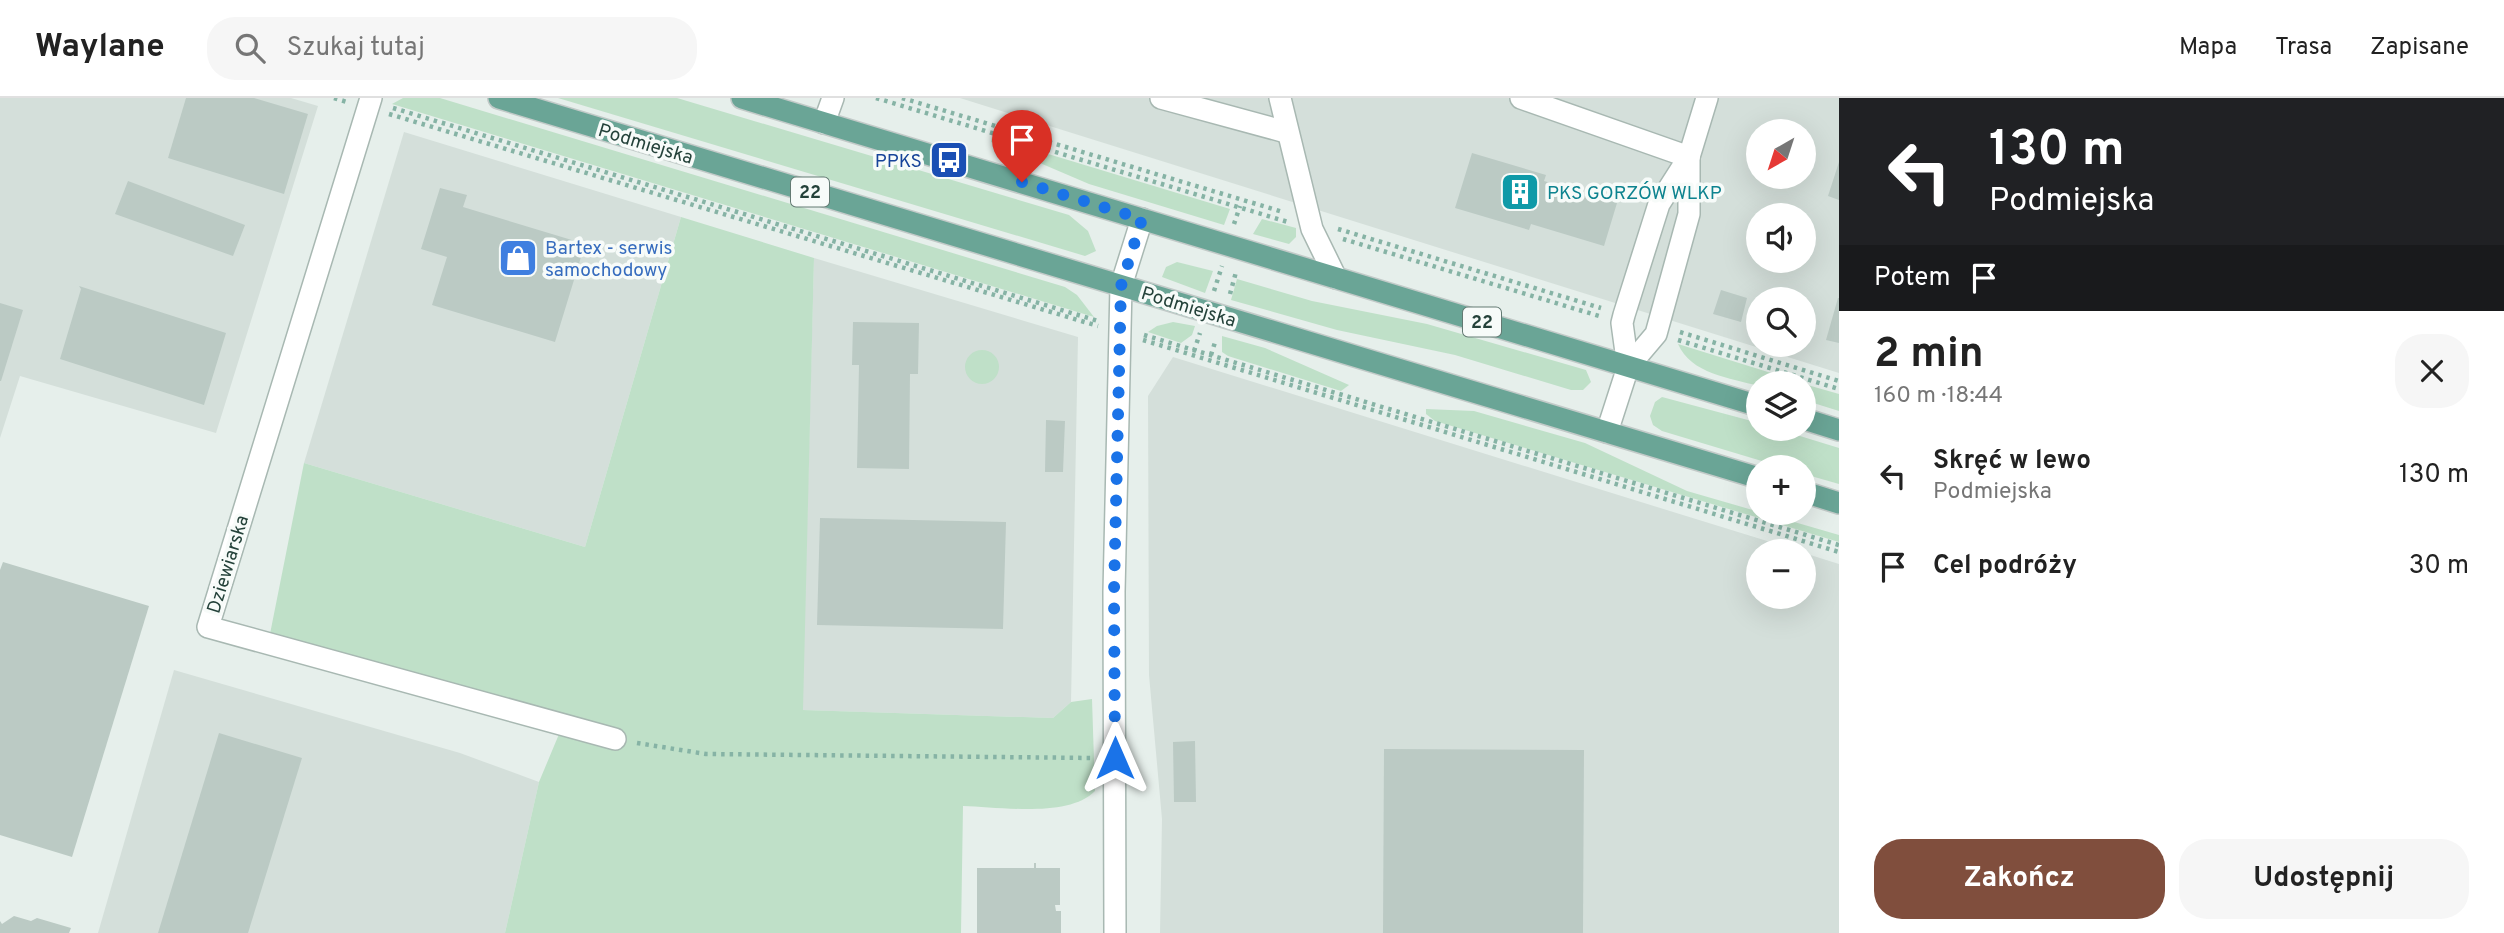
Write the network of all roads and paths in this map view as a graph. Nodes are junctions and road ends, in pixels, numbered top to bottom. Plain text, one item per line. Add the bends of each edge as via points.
1 (334, 98) edge
2 (499, 98) edge
3 (742, 98) edge
4 (832, 98) edge
5 (876, 98) edge
6 (902, 98) edge
7 (1161, 98) edge
8 (1280, 98) edge
9 (1521, 98) edge
10 (1707, 98) edge
11 (370, 103) edge
12 (824, 123) junction
13 (1286, 132) junction
14 (1689, 157) junction
15 (1241, 200) junction
16 (1239, 208) junction
17 (1254, 212) junction
18 (1142, 219) junction
19 (1310, 225) junction
20 (1236, 247) junction
21 (1336, 278) junction
22 (1121, 286) junction
23 (1215, 314) junction
24 (1623, 319) junction
25 (1657, 330) junction
26 (1120, 332) junction
27 (1193, 355) junction
28 (1211, 355) dead end
29 (1628, 367) junction
30 (1839, 381) edge
31 (1839, 389) edge
32 (1746, 402) edge
33 (1816, 423) edge
34 (1839, 430) edge
35 (1607, 432) junction
36 (1746, 474) edge
37 (1816, 496) edge
38 (1839, 503) edge
39 (1839, 552) edge
40 (615, 739) joint
41 (1115, 758) junction
42 (1115, 933) edge

1 - 11 path
2 - 22 main road, Podmiejska / 22
3 - 12 main road, 22
4 - 12 street
5 - 16 path
6 - 15 path
7 - 13 street
8 - 13 street
9 - 14 street
10 - 14 street
11 - 26 path
11 - 40 street, Dziewiarska via 208,627
12 - 18 main road, 22
13 - 19 street
14 - 24 street via 1659,204
14 - 25 street via 1689,214
15 - 16 path
15 - 19 path
16 - 17 path
16 - 20 path
17 - 19 path
17 - 20 path
18 - 20 main road, 22
18 - 22 street
19 - 21 street
19 - 24 path
19 - 24 path
20 - 21 main road, 22
20 - 23 path
20 - 23 path
21 - 29 main road, 22
22 - 23 main road, Podmiejska / 22
22 - 26 street
23 - 27 path
23 - 28 path
23 - 35 main road, Podmiejska / 22
24 - 29 street
25 - 29 street
25 - 30 path
25 - 31 path
26 - 27 path
26 - 41 street
27 - 39 path
29 - 32 main road, 22
29 - 35 street
33 - 34 main road
35 - 36 main road, Podmiejska / 22
37 - 38 main road
40 - 41 path via 706,754
41 - 42 street

